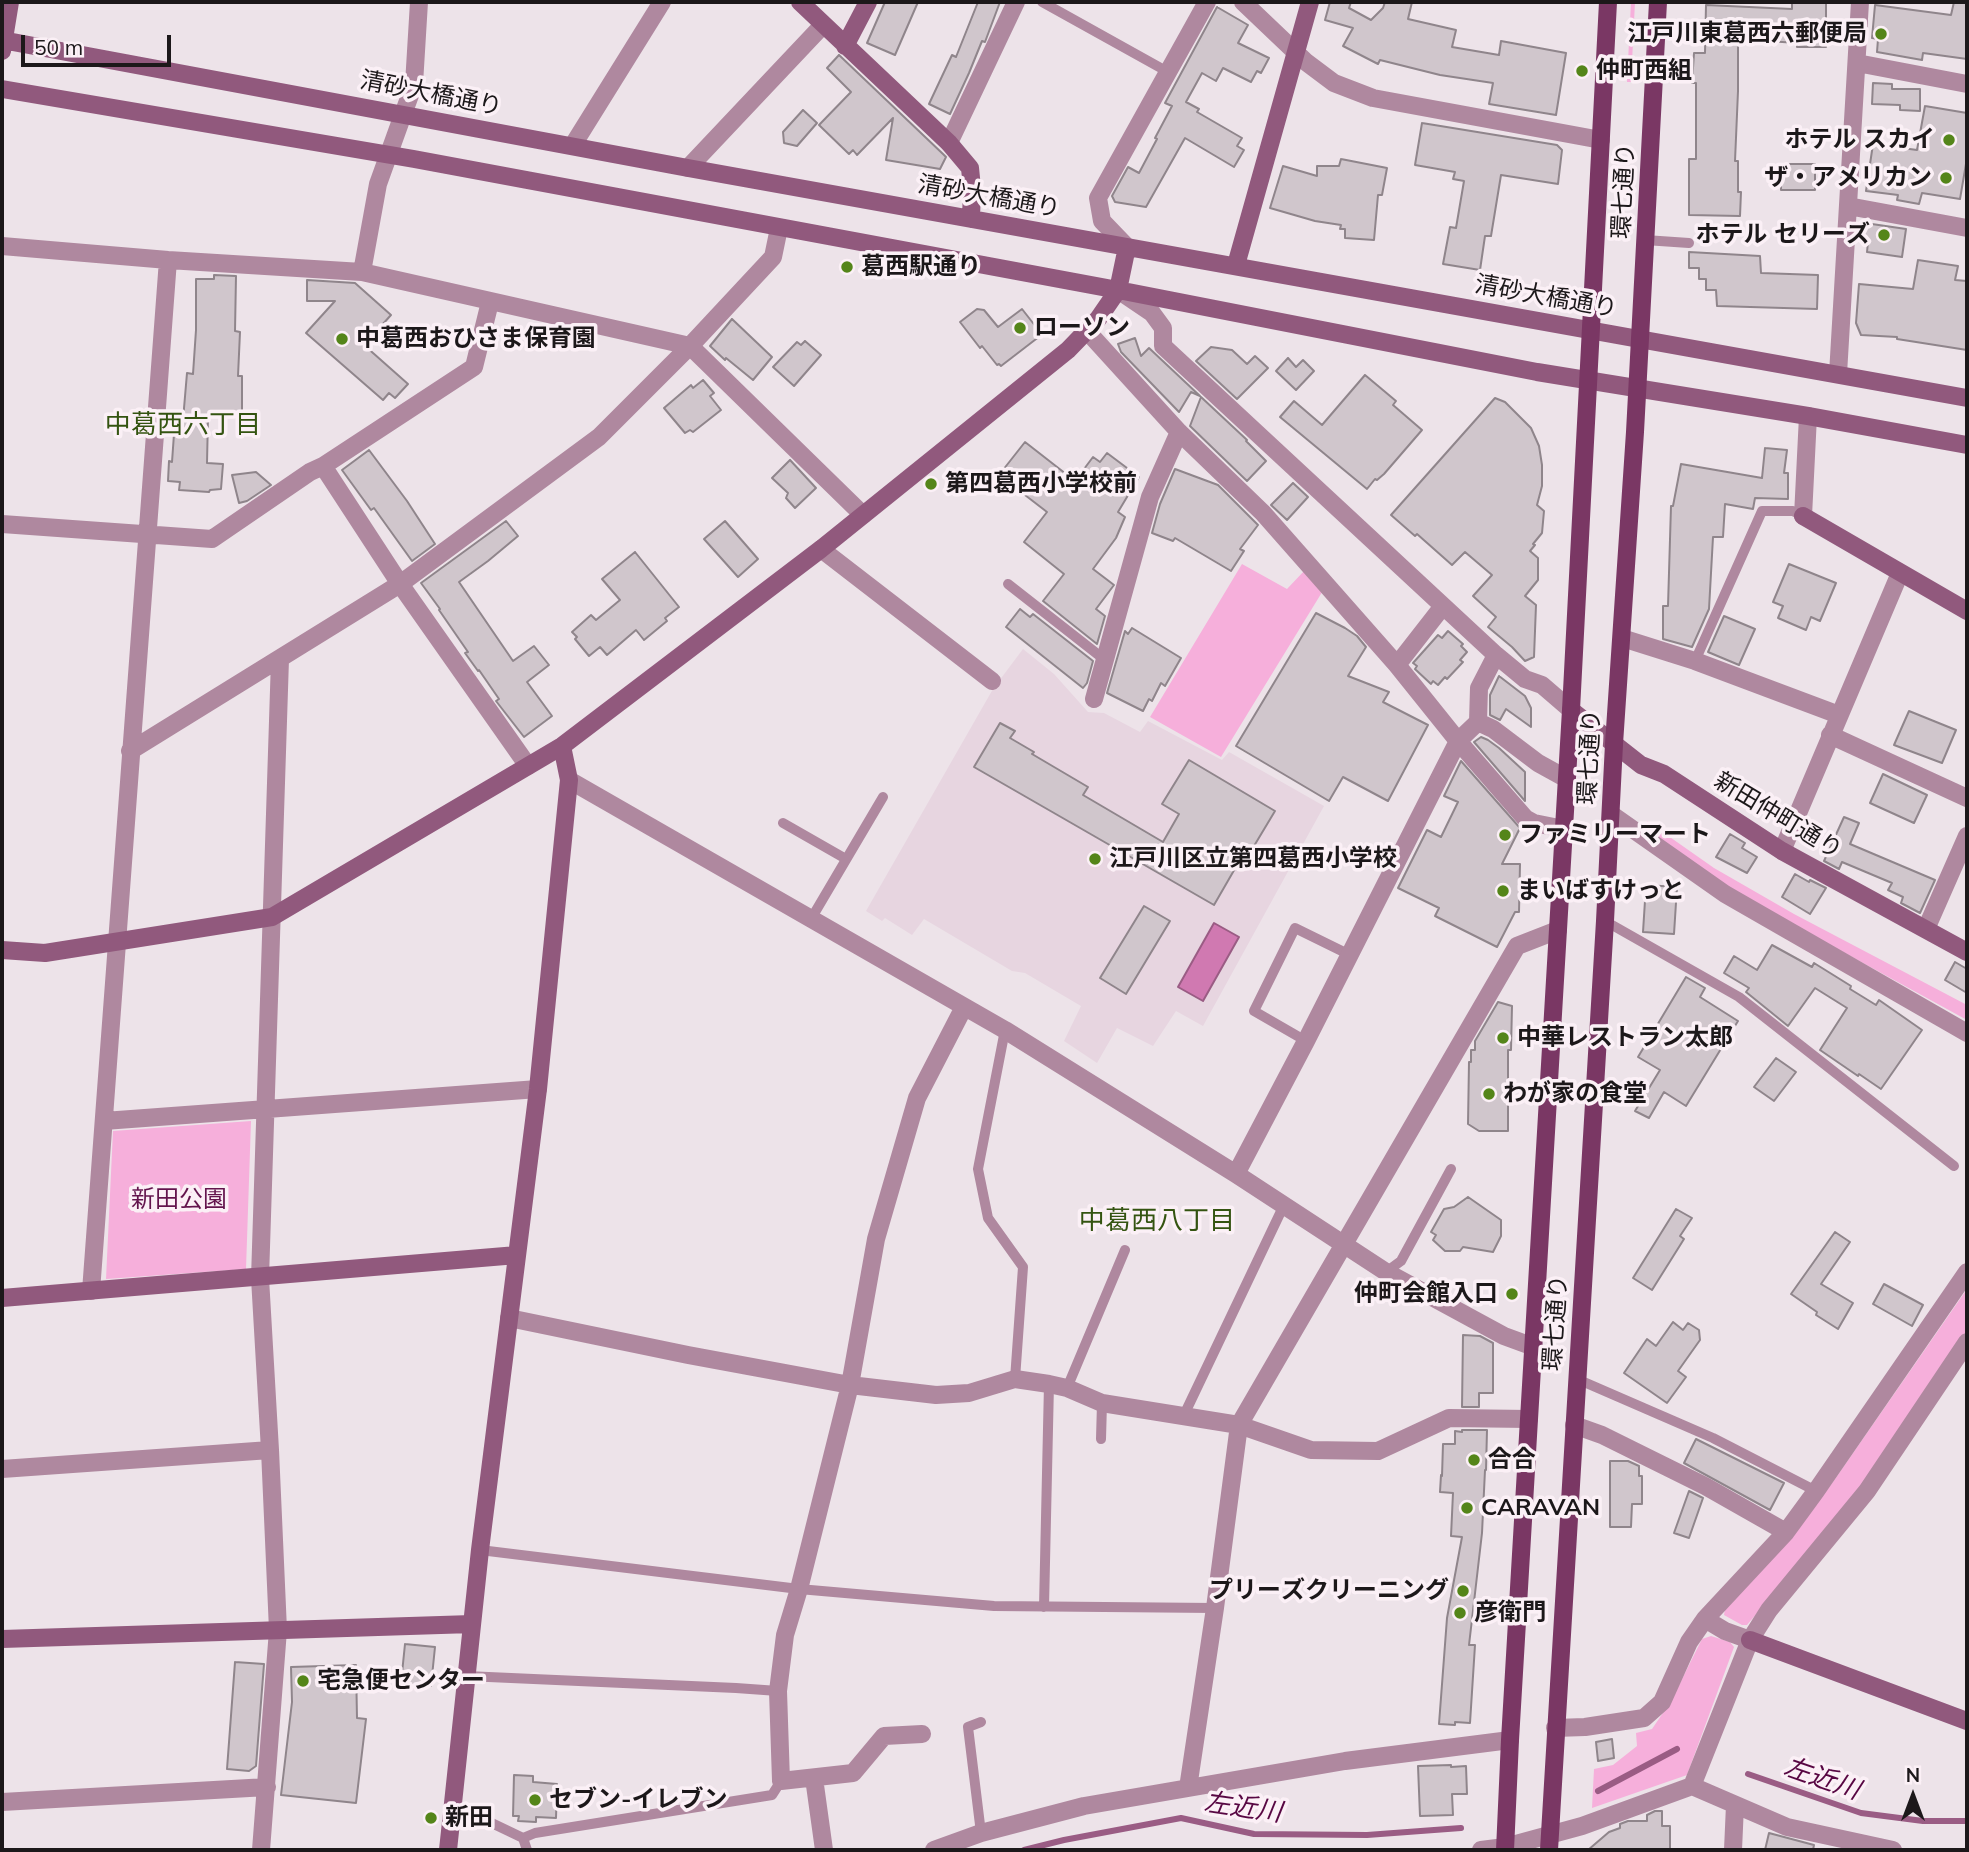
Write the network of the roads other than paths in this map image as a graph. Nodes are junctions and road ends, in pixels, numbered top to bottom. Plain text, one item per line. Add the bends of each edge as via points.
1 (10, 2) edge
2 (418, 2) edge
3 (662, 2) edge
4 (800, 2) edge
5 (868, 2) edge
6 (1016, 2) edge
7 (1042, 2) edge
8 (1207, 2) edge
9 (1243, 2) edge
10 (1310, 2) edge
11 (1608, 2) edge
12 (1658, 2) edge
13 (1860, 2) edge
14 (823, 25) junction
15 (2, 44) edge
16 (845, 46) junction
17 (1296, 52) junction
18 (1857, 63) junction
19 (1168, 72) junction
20 (1967, 84) edge
21 (2, 89) edge
22 (403, 114) junction
23 (1601, 140) junction
24 (949, 143) junction
25 (573, 145) junction
26 (388, 155) junction
27 (688, 167) junction
28 (1848, 206) junction
29 (971, 219) junction
30 (779, 228) junction
31 (1967, 228) edge
32 (1646, 240) junction
33 (1689, 243) dead end
34 (2, 246) edge
35 (1127, 247) junction
36 (168, 260) junction
37 (1236, 265) junction
38 (362, 272) junction
39 (1118, 290) junction
40 (490, 302) junction
41 (1592, 330) junction
42 (1087, 331) junction
43 (1640, 338) junction
44 (691, 346) junction
45 (1838, 374) junction
46 (1588, 381) junction
47 (1638, 388) junction
48 (1967, 398) edge
49 (1808, 416) junction
50 (1179, 432) junction
51 (1967, 445) edge
52 (323, 466) junction
53 (863, 515) junction
54 (1803, 516) junction
55 (2, 524) edge
56 (147, 534) junction
57 (821, 549) junction
58 (1900, 573) junction
59 (400, 584) junction
60 (1008, 584) dead end
61 (1443, 606) junction
62 (1967, 611) edge
63 (1622, 638) junction
64 (1496, 655) junction
65 (280, 659) junction
66 (1105, 660) junction
67 (1695, 661) junction
68 (1397, 665) junction
69 (992, 681) dead end
70 (1094, 699) dead end
71 (1572, 710) junction
72 (1839, 715) junction
73 (1478, 722) junction
74 (1830, 735) junction
75 (1458, 741) junction
76 (1614, 744) junction
77 (562, 746) junction
78 (130, 751) junction
79 (528, 766) junction
80 (1567, 779) junction
81 (569, 780) junction
82 (883, 797) dead end
83 (1967, 798) edge
84 (1611, 814) junction
85 (783, 823) dead end
86 (1564, 829) junction
87 (1967, 836) edge
88 (1782, 851) junction
89 (846, 859) junction
90 (272, 917) junction
91 (811, 919) junction
92 (1605, 921) junction
93 (1926, 929) junction
94 (1558, 930) junction
95 (117, 942) junction
96 (2, 950) edge
97 (1967, 953) edge
98 (1350, 955) junction
99 (964, 1007) junction
100 (1005, 1030) junction
101 (1967, 1032) edge
102 (1306, 1041) junction
103 (538, 1089) junction
104 (264, 1109) junction
105 (104, 1121) junction
106 (1954, 1166) dead end
107 (1451, 1169) dead end
108 (1236, 1174) junction
109 (1284, 1206) junction
110 (1344, 1244) junction
111 (1125, 1250) dead end
112 (517, 1255) junction
113 (1386, 1272) junction
114 (1967, 1272) edge
115 (260, 1278) junction
116 (91, 1290) junction
117 (2, 1298) edge
118 (509, 1318) junction
119 (1967, 1342) edge
120 (1534, 1347) junction
121 (1015, 1379) junction
122 (1577, 1379) junction
123 (850, 1385) junction
124 (1058, 1386) junction
125 (1102, 1403) junction
126 (1184, 1415) junction
127 (1529, 1419) junction
128 (1239, 1425) junction
129 (1574, 1425) junction
130 (1101, 1439) dead end
131 (270, 1450) junction
132 (2, 1469) edge
133 (1816, 1491) junction
134 (1786, 1532) junction
135 (480, 1550) junction
136 (799, 1589) junction
137 (1044, 1607) junction
138 (1215, 1608) junction
139 (1704, 1619) junction
140 (471, 1624) junction
141 (278, 1630) junction
142 (2, 1639) edge
143 (1749, 1640) junction
144 (466, 1676) junction
145 (778, 1691) junction
146 (1967, 1721) edge
147 (981, 1722) dead end
148 (1555, 1728) junction
149 (922, 1734) dead end
150 (1510, 1740) junction
151 (814, 1778) junction
152 (781, 1781) junction
153 (1692, 1786) junction
154 (267, 1787) junction
155 (1188, 1788) junction
156 (2, 1801) edge
157 (452, 1804) junction
158 (1735, 1805) junction
159 (981, 1833) junction
160 (523, 1838) junction
161 (1549, 1843) edge
162 (1505, 1848) edge
163 (261, 1850) edge
164 (448, 1850) edge
165 (527, 1850) edge
166 (824, 1850) edge
167 (934, 1850) edge
168 (1481, 1850) edge
169 (1732, 1850) edge
170 (1893, 1850) edge

1 - 15 street
2 - 22 street via 414,84
3 - 25 street
4 - 14 street
5 - 16 street
6 - 24 street
7 - 19 lane
8 - 19 street
9 - 17 street
10 - 17 street
11 - 23 main road, 環七通り
12 - 32 main road, 環七通り
13 - 18 street
14 - 16 street
14 - 27 street
15 - 22 street, 清砂大橋通り
16 - 24 street
17 - 23 street via 1334,83 1373,98
17 - 37 street
18 - 20 street
18 - 28 street
19 - 35 street via 1098,198 1102,221
21 - 26 street
22 - 25 street, 清砂大橋通り
22 - 26 street
23 - 41 main road, 環七通り
24 - 29 street via 970,167
25 - 27 street, 清砂大橋通り
26 - 30 street
26 - 38 street
27 - 29 street, 清砂大橋通り
28 - 31 street
28 - 45 street via 1840,251
29 - 35 street, 清砂大橋通り
30 - 39 street
30 - 44 street via 773,257
32 - 33 lane
32 - 43 main road, 環七通り
34 - 36 street
35 - 37 street, 清砂大橋通り
35 - 39 street
36 - 38 street
36 - 56 street
37 - 41 street, 清砂大橋通り
38 - 40 street
39 - 42 street
39 - 46 street
39 - 61 street via 1152,313 1163,328 1163,346
40 - 44 street
40 - 52 street via 474,367
41 - 43 street, 清砂大橋通り
41 - 46 main road, 環七通り
42 - 50 street
42 - 53 street
43 - 45 street, 清砂大橋通り
43 - 47 main road, 環七通り
44 - 53 street
44 - 59 street via 599,437
45 - 48 street, 清砂大橋通り
46 - 47 street
46 - 71 main road, 環七通り
47 - 49 street
47 - 63 main road, 環七通り
49 - 51 street
49 - 54 street
50 - 66 street via 1150,497
50 - 68 street via 1263,513
52 - 56 street via 212,539
52 - 59 street
53 - 57 street
54 - 58 street
54 - 67 lane via 1793,510 1762,511
55 - 56 street
56 - 78 street
57 - 69 street
57 - 77 street
58 - 62 street
58 - 72 street
59 - 65 street
59 - 79 street
60 - 66 lane
61 - 64 street
61 - 68 street
63 - 67 street
63 - 76 main road, 環七通り
64 - 71 street
64 - 73 street via 1479,688
65 - 78 street
65 - 90 street
66 - 70 street
67 - 72 street
68 - 75 street
71 - 76 street, 新田仲町通り
71 - 80 main road, 環七通り
72 - 74 street
73 - 75 street
73 - 80 street
74 - 83 street
74 - 88 street
75 - 86 street via 1525,818
75 - 98 street
76 - 84 main road, 環七通り
76 - 88 street, 新田仲町通り
77 - 79 street
77 - 81 street
78 - 95 street
79 - 90 street
80 - 86 main road, 環七通り
81 - 91 street
81 - 103 street
82 - 89 lane
84 - 92 main road, 環七通り
84 - 101 street via 1725,894
85 - 89 lane
86 - 94 main road, 環七通り
87 - 93 street
88 - 93 street, 新田仲町通り
89 - 91 lane
90 - 95 street
90 - 104 street
91 - 99 street
92 - 106 lane via 1739,997
92 - 122 main road, 環七通り
93 - 97 street, 新田仲町通り
94 - 110 street via 1517,946
94 - 120 main road, 環七通り
95 - 96 street via 45,953
95 - 105 street
98 - 102 street
98 - 102 lane via 1294,928 1254,1011
99 - 100 street
99 - 123 street via 917,1098 876,1239
100 - 108 street
100 - 121 lane via 978,1169 988,1218 1023,1267
102 - 108 street
103 - 104 street
103 - 112 street
104 - 105 street
104 - 115 street
105 - 116 street
107 - 113 lane via 1401,1261
108 - 109 street
109 - 110 street
109 - 126 lane
110 - 113 street
110 - 128 street
111 - 124 lane
112 - 115 street
112 - 118 street
113 - 120 street via 1504,1336
114 - 133 street
115 - 116 street
115 - 131 street
116 - 117 street
118 - 123 street
118 - 135 street
119 - 143 street via 1867,1491
120 - 127 main road, 環七通り
121 - 123 street via 968,1393 936,1395
121 - 124 street
122 - 129 main road, 環七通り
122 - 133 lane via 1713,1438
123 - 136 street
124 - 125 street
124 - 137 lane
125 - 126 street
125 - 130 lane
126 - 128 street
127 - 128 street via 1449,1418 1378,1451 1311,1450
127 - 150 main road, 環七通り
128 - 138 street
129 - 134 street via 1694,1480
129 - 148 main road, 環七通り
131 - 132 street
131 - 141 street
133 - 134 street
134 - 139 street
135 - 136 lane
135 - 140 street
136 - 137 lane
136 - 145 street via 785,1635
137 - 138 lane
138 - 155 street
139 - 143 street
139 - 148 street via 1662,1702 1644,1718
140 - 141 street
140 - 144 street
141 - 142 street
141 - 154 street
143 - 146 street
143 - 153 street
144 - 145 lane
144 - 157 street
145 - 152 street
147 - 159 lane via 968,1727
148 - 161 main road, 環七通り
149 - 151 street via 884,1737 853,1773
150 - 155 street via 1345,1761
150 - 162 main road, 環七通り
151 - 152 street
151 - 166 street
152 - 160 lane via 772,1795
153 - 158 street
153 - 161 street via 1582,1826
154 - 156 street
154 - 163 street
155 - 159 street via 1084,1806
157 - 160 lane
157 - 164 street
158 - 169 street
158 - 170 street via 1787,1827
159 - 167 street
160 - 165 lane
161 - 162 street
162 - 168 street

